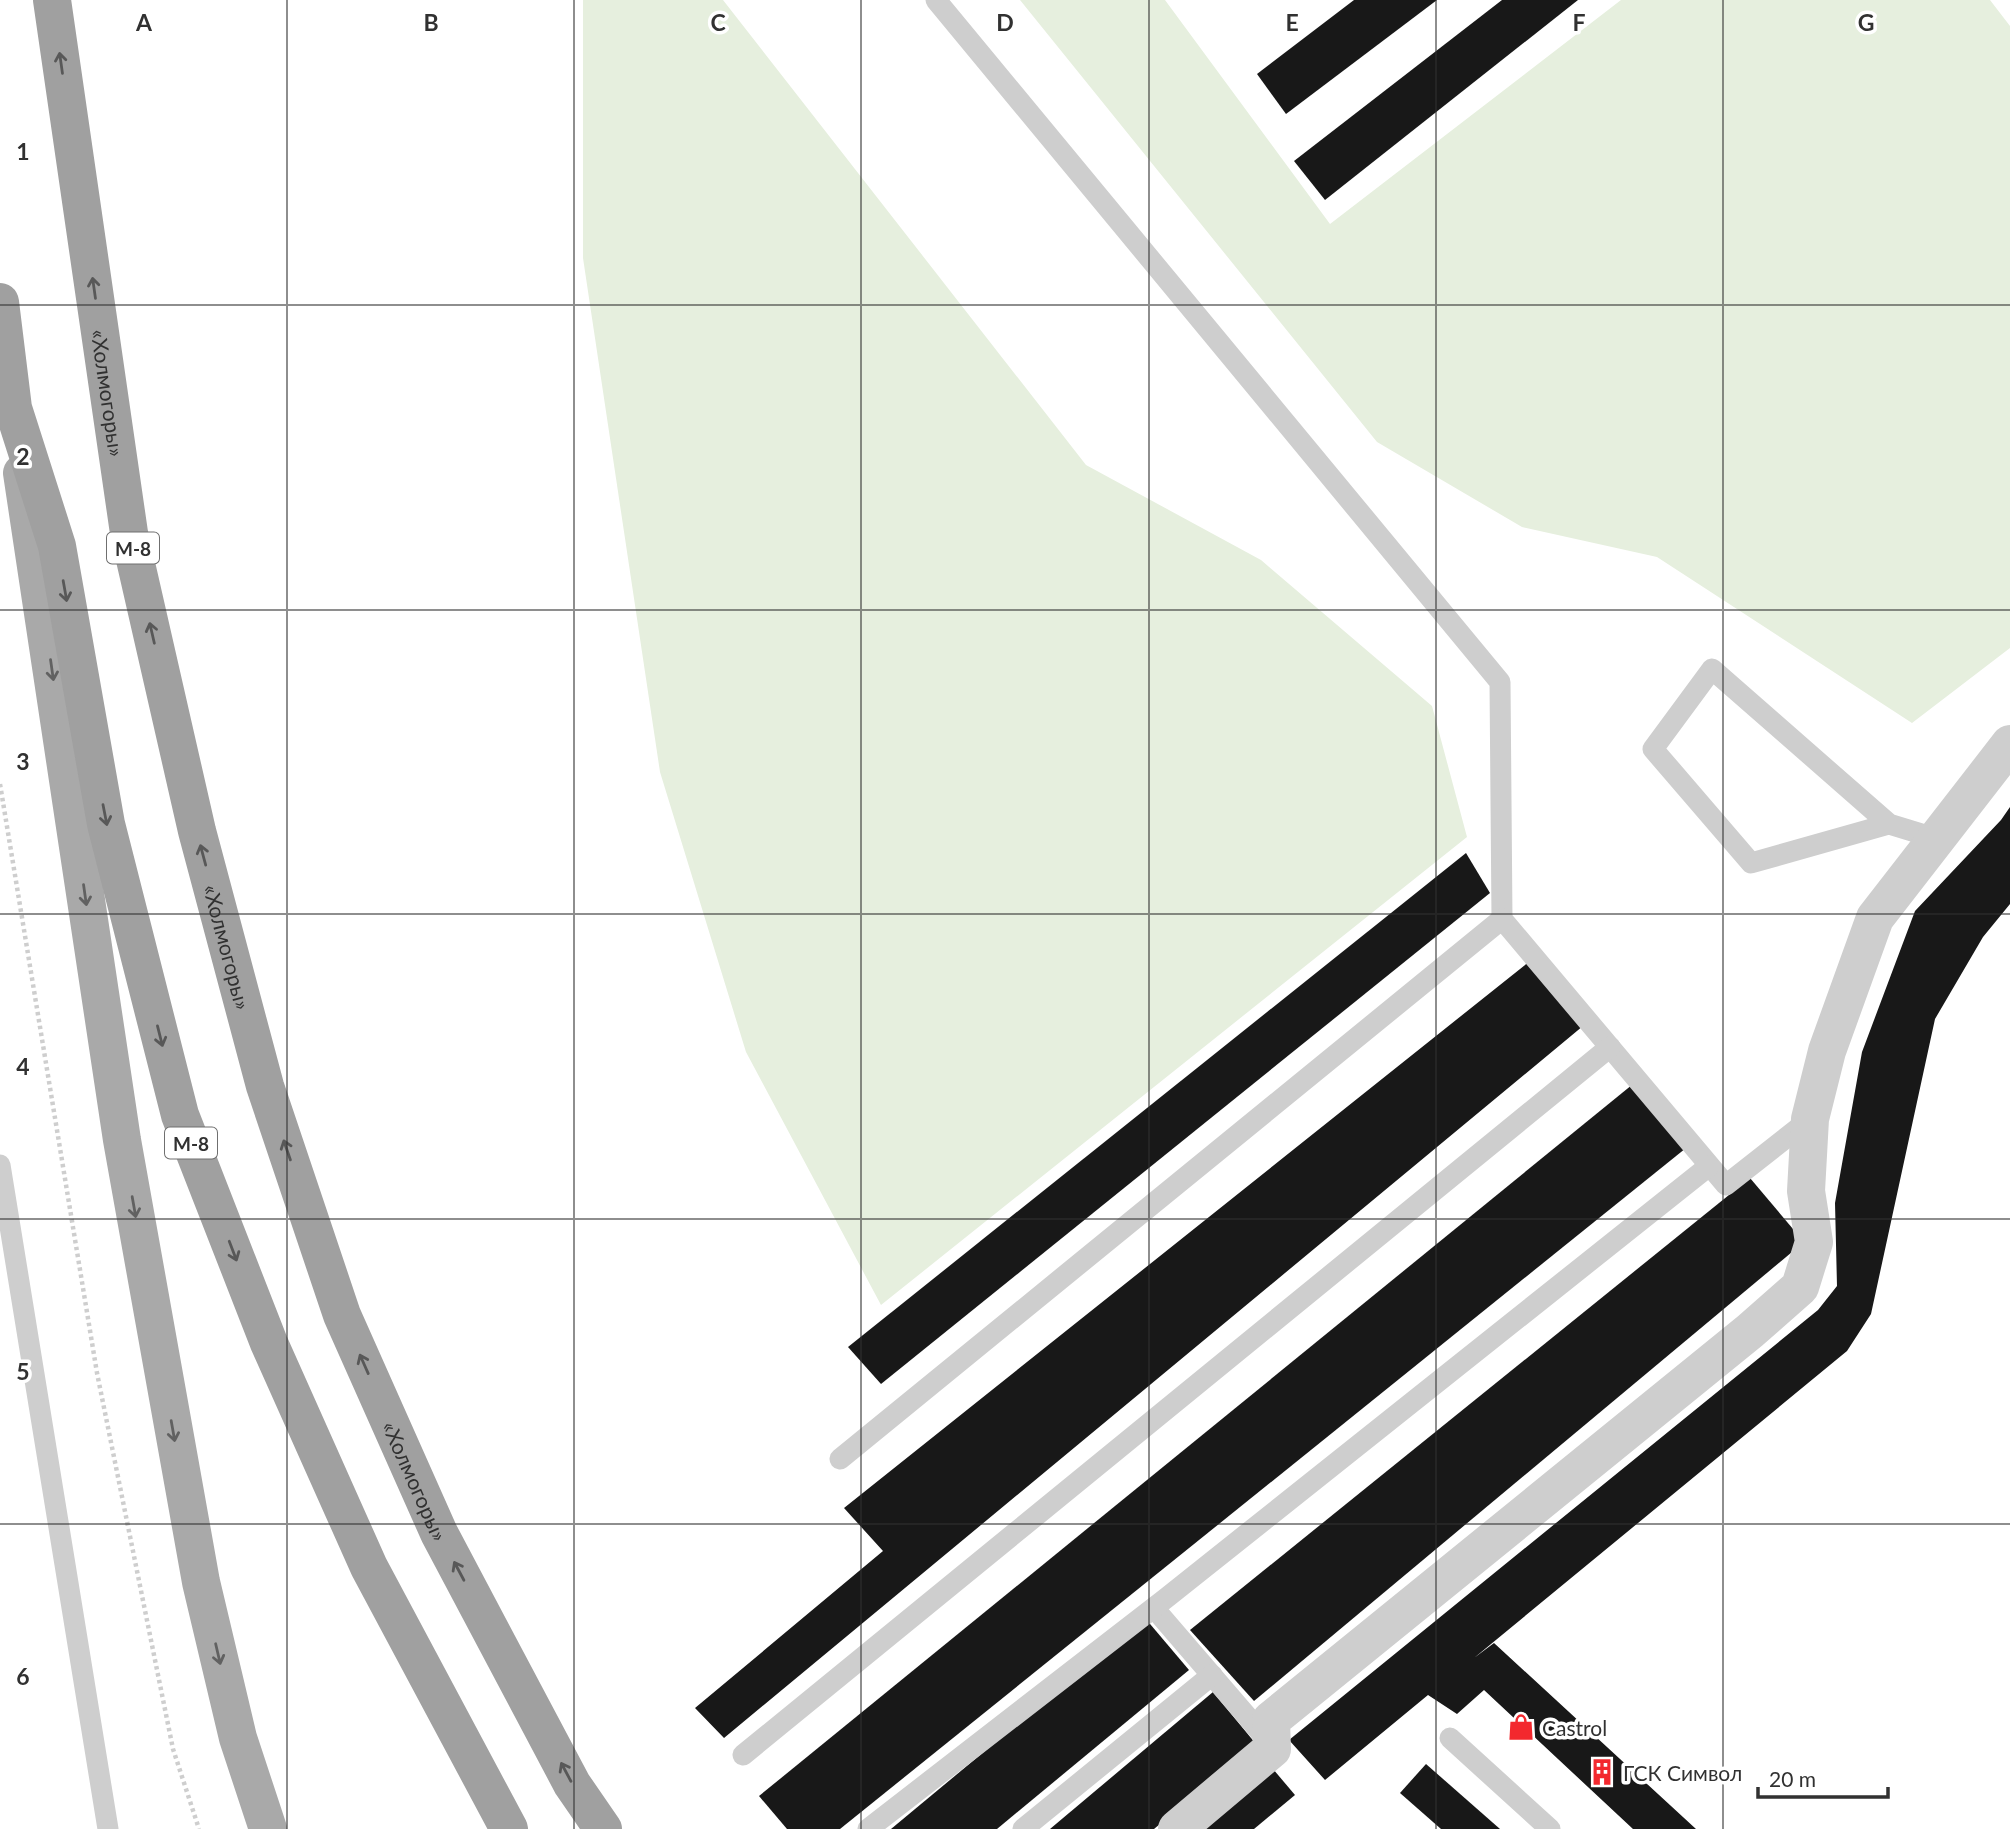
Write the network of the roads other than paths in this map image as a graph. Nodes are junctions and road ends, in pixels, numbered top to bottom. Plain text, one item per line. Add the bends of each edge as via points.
1 (52, 0) edge
2 (936, 0) edge
3 (0, 302) edge
4 (13, 408) junction
5 (2010, 744) edge
6 (1889, 824) junction
7 (1938, 839) junction
8 (1502, 919) junction
9 (1610, 1046) junction
10 (1810, 1118) junction
11 (0, 1165) edge
12 (1709, 1166) junction
13 (839, 1459) dead end
14 (1154, 1608) junction
15 (1212, 1675) junction
16 (1450, 1738) dead end
17 (1270, 1744) junction
18 (743, 1755) dead end
19 (108, 1829) edge
20 (268, 1829) edge
21 (509, 1829) edge
22 (603, 1829) edge
23 (868, 1829) edge
24 (1023, 1829) edge
25 (1177, 1829) edge
26 (1550, 1829) edge

22 -> 1 highway, «Холмогоры» / М-8 via 572,1784 439,1533 342,1315 265,1086 197,831 129,533
2 - 8 lane via 1500,682
3 - 4 highway, М-8
4 -> 20 main road via 122,1140 165,1384 201,1582 238,1738
4 -> 21 highway, М-8 via 57,546 106,824 180,1115 269,1343 369,1567
5 - 7 street
6 - 6 lane via 1752,863 1653,748 1712,669
6 - 7 lane
7 - 10 street via 1875,918 1827,1051
8 - 9 lane
8 - 13 lane
9 - 12 lane
9 - 18 lane
10 - 12 lane via 1726,1185
10 - 17 street via 1806,1191 1814,1242 1800,1287 1271,1720
11 - 19 lane
12 - 14 lane
14 - 15 lane
14 - 23 lane
15 - 17 lane
15 - 24 lane
16 - 26 lane
17 - 25 street via 1272,1749

